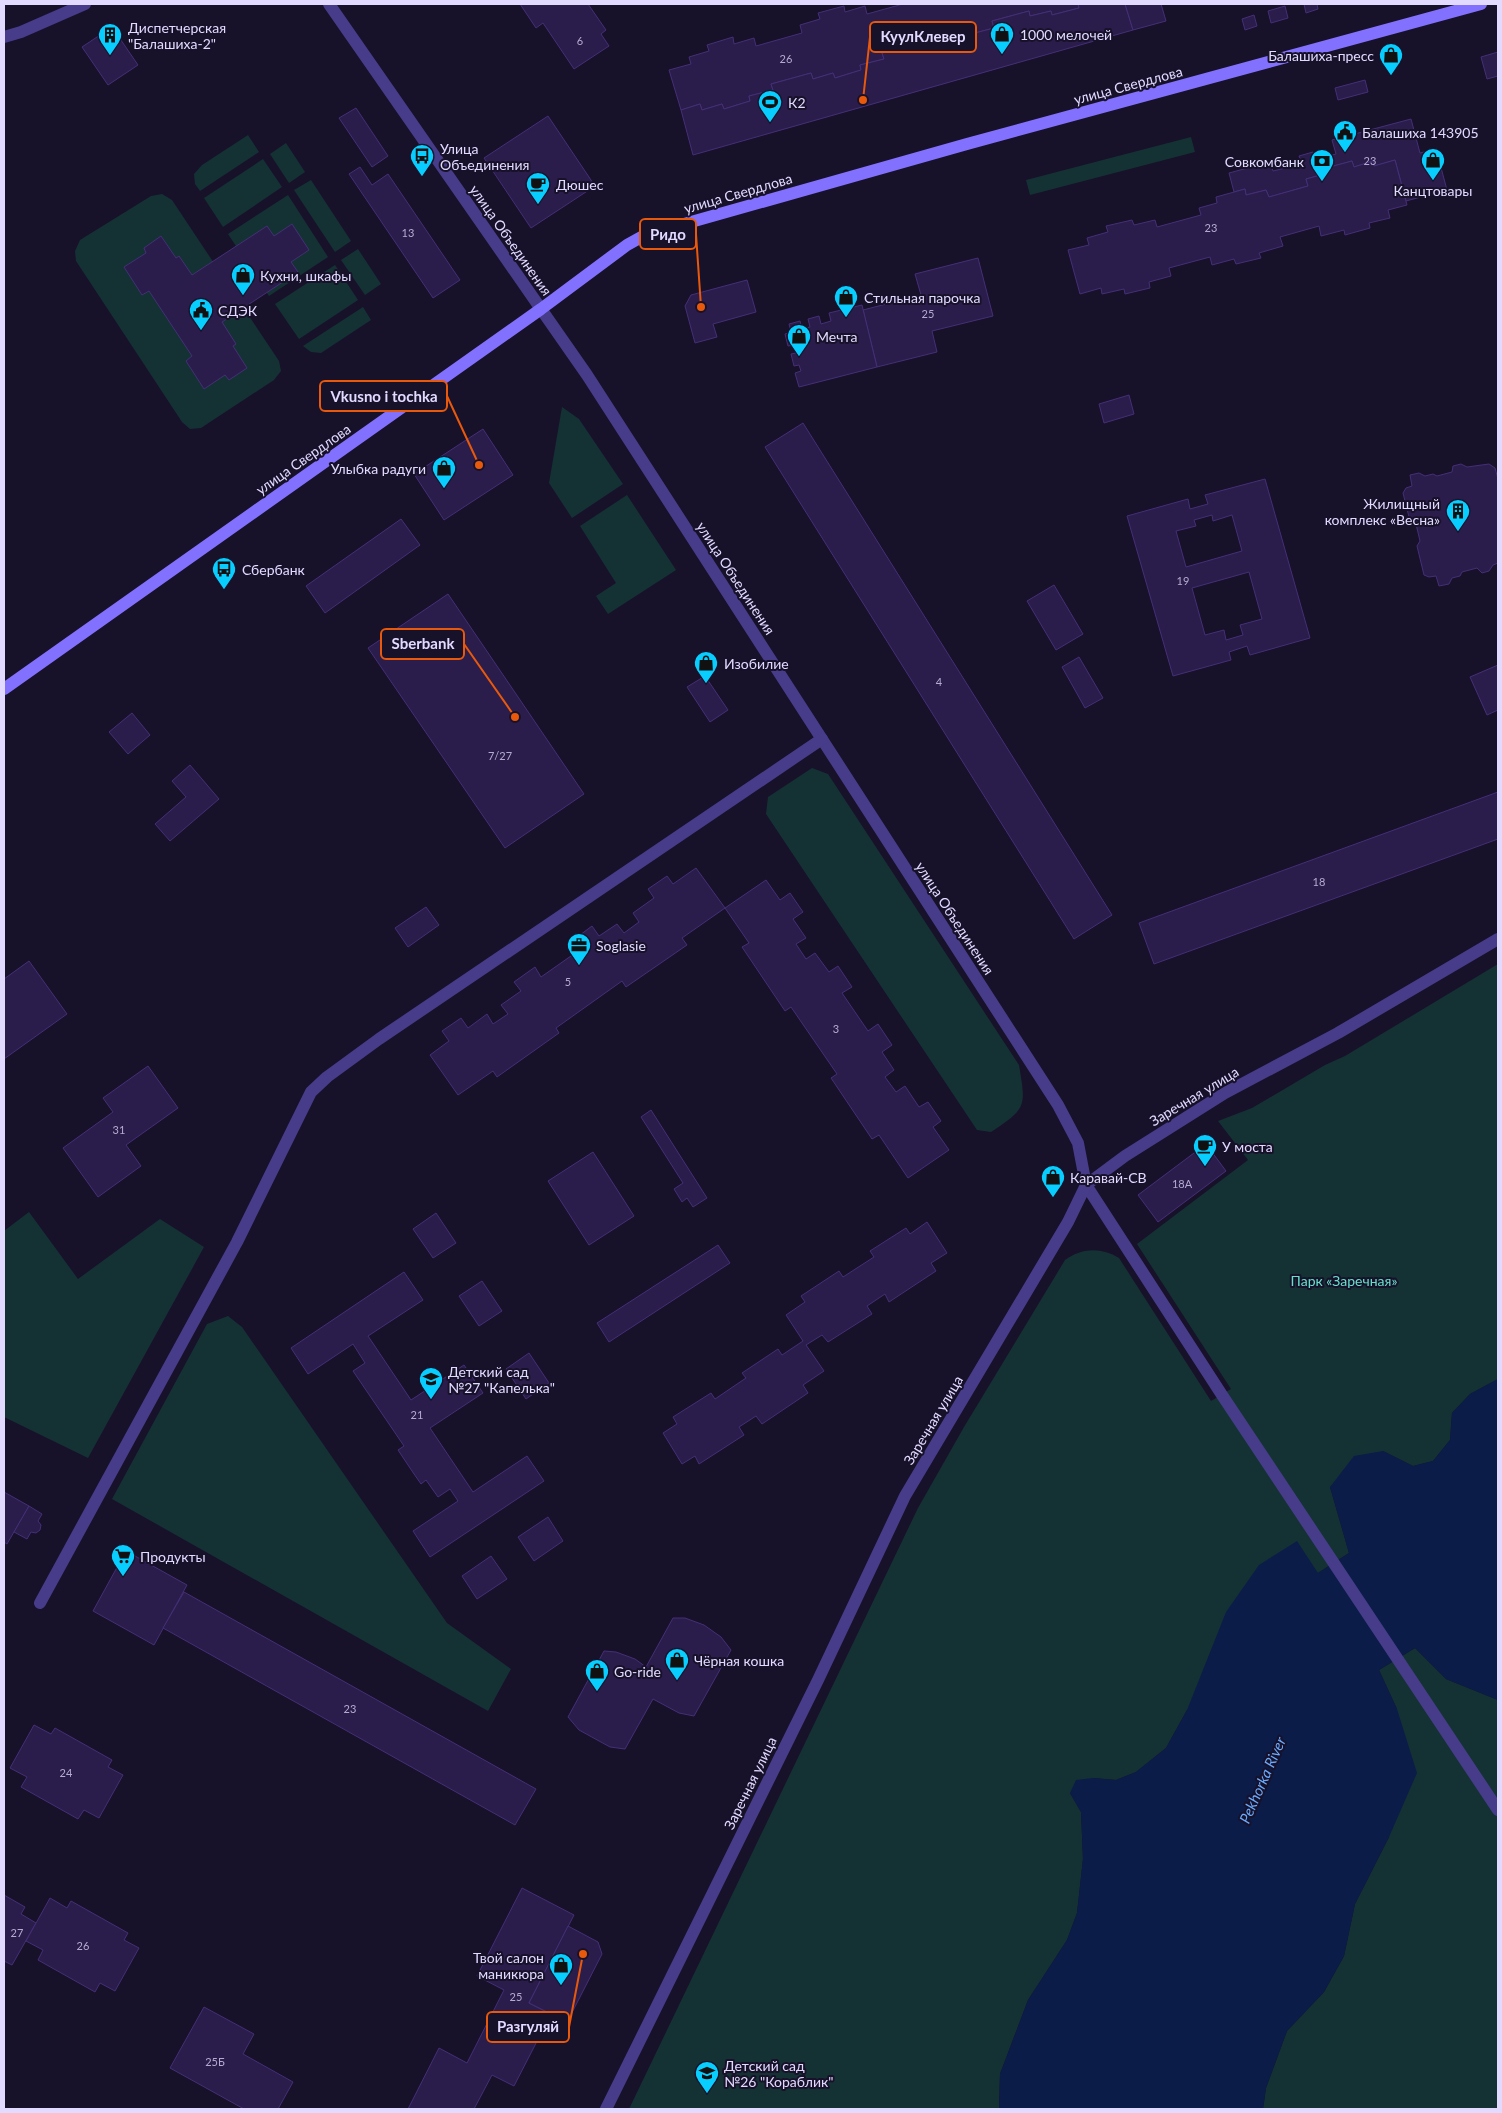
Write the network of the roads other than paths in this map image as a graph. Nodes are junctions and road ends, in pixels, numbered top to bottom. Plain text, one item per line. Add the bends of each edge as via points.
1 (85, 4) edge
2 (329, 4) edge
3 (1481, 4) edge
4 (4, 37) edge
5 (541, 309) junction
6 (4, 689) edge
7 (822, 739) junction
8 (1498, 939) edge
9 (1086, 1184) junction
10 (40, 1603) dead end
11 (1498, 1810) edge
12 (606, 2109) edge

1 - 4 street
2 - 5 street, улица Объединения
3 - 5 main road, улица Свердлова via 645,235
5 - 6 main road, улица Свердлова
5 - 7 street, улица Объединения via 593,383
7 - 9 street, улица Объединения via 1058,1105 1078,1143
7 - 10 street via 379,1039 311,1092 237,1242
8 - 9 street, Заречная улица via 1338,1033 1225,1093
9 - 11 street
9 - 12 street, Заречная улица via 1068,1222 905,1496

